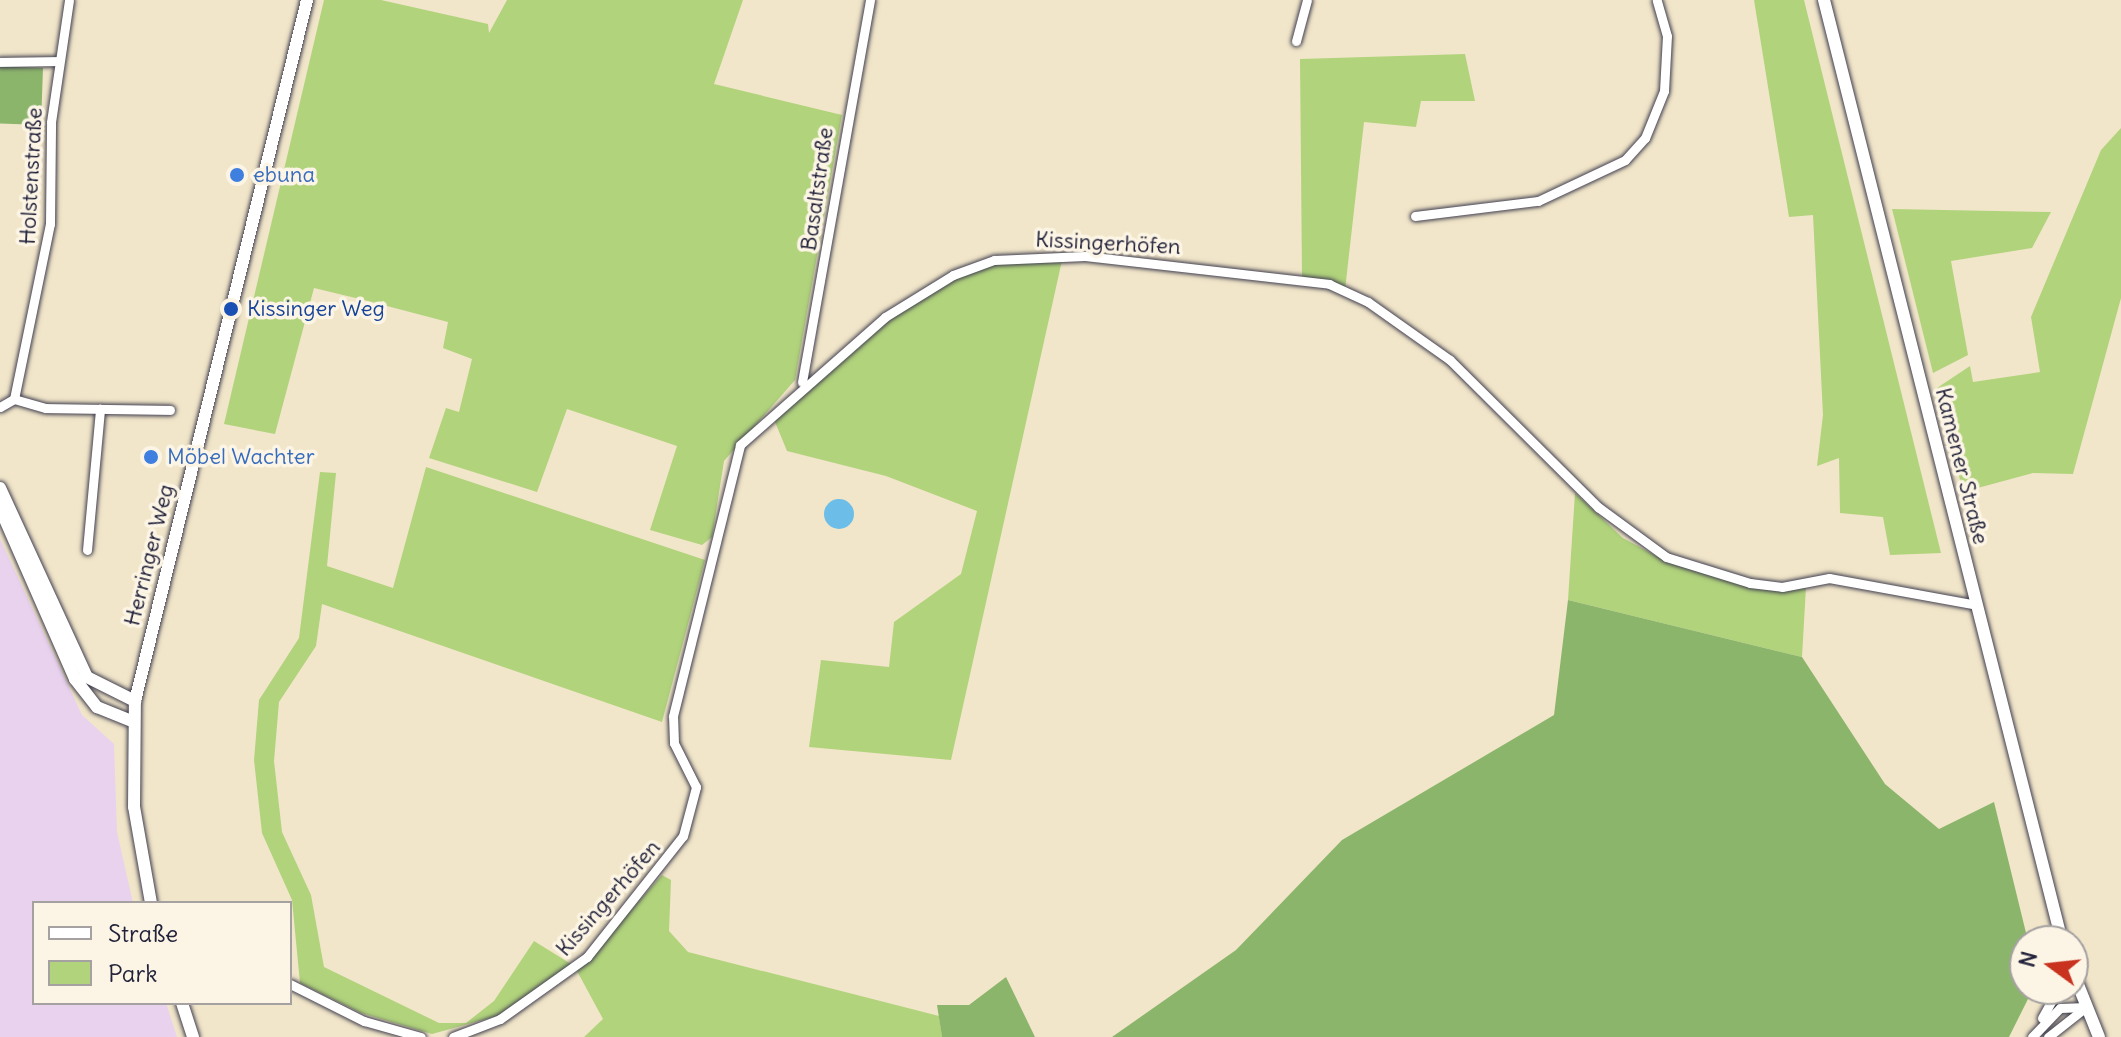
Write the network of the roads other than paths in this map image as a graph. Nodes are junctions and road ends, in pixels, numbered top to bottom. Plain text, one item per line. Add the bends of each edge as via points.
1 (69, 0) edge
2 (307, 0) edge
3 (870, 0) edge
4 (1307, 0) edge
5 (1657, 0) edge
6 (1824, 0) edge
7 (1296, 41) dead end
8 (57, 61) junction
9 (0, 62) edge
10 (1415, 216) dead end
11 (801, 384) junction
12 (14, 399) junction
13 (0, 407) edge
14 (100, 409) junction
15 (170, 410) dead end
16 (0, 488) edge
17 (0, 508) edge
18 (87, 550) dead end
19 (1977, 605) junction
20 (135, 701) junction
21 (134, 722) junction
22 (151, 901) edge
23 (2058, 925) edge
24 (292, 985) edge
25 (183, 1005) edge
26 (2049, 1005) edge
27 (2086, 1007) junction
28 (2034, 1033) edge
29 (193, 1037) edge
30 (421, 1037) edge
31 (453, 1037) edge
32 (2048, 1037) edge
33 (2099, 1037) edge

1 - 8 street, Holstenstraße
2 - 20 main road, Herringer Weg
3 - 11 street, Basaltstraße
4 - 7 street
5 - 10 street via 1667,36 1664,91 1645,138 1625,160 1538,201
6 - 19 main road, Kamener Straße
8 - 9 street
8 - 12 street, Holstenstraße via 50,224
11 - 19 street, Kissingerhöfen via 915,296 994,260 1085,256 1302,276 1368,302 1450,360 1618,525 1666,557 1750,583 1782,587 1829,578
11 - 31 street, Kissingerhöfen via 740,445 729,467 695,649 673,716 674,743 696,787 683,836 587,957 500,1019
12 - 13 street
12 - 14 street
14 - 15 street
14 - 18 street
16 - 20 main road via 87,677
17 - 21 main road via 75,679 97,707
19 - 23 main road, Kamener Straße
20 - 21 main road, Herringer Weg
21 - 22 main road, Herringer Weg via 134,807
24 - 30 street via 364,1021
25 - 29 main road
26 - 28 street
27 - 28 street via 2060,1008
27 - 32 street
27 - 33 main road

